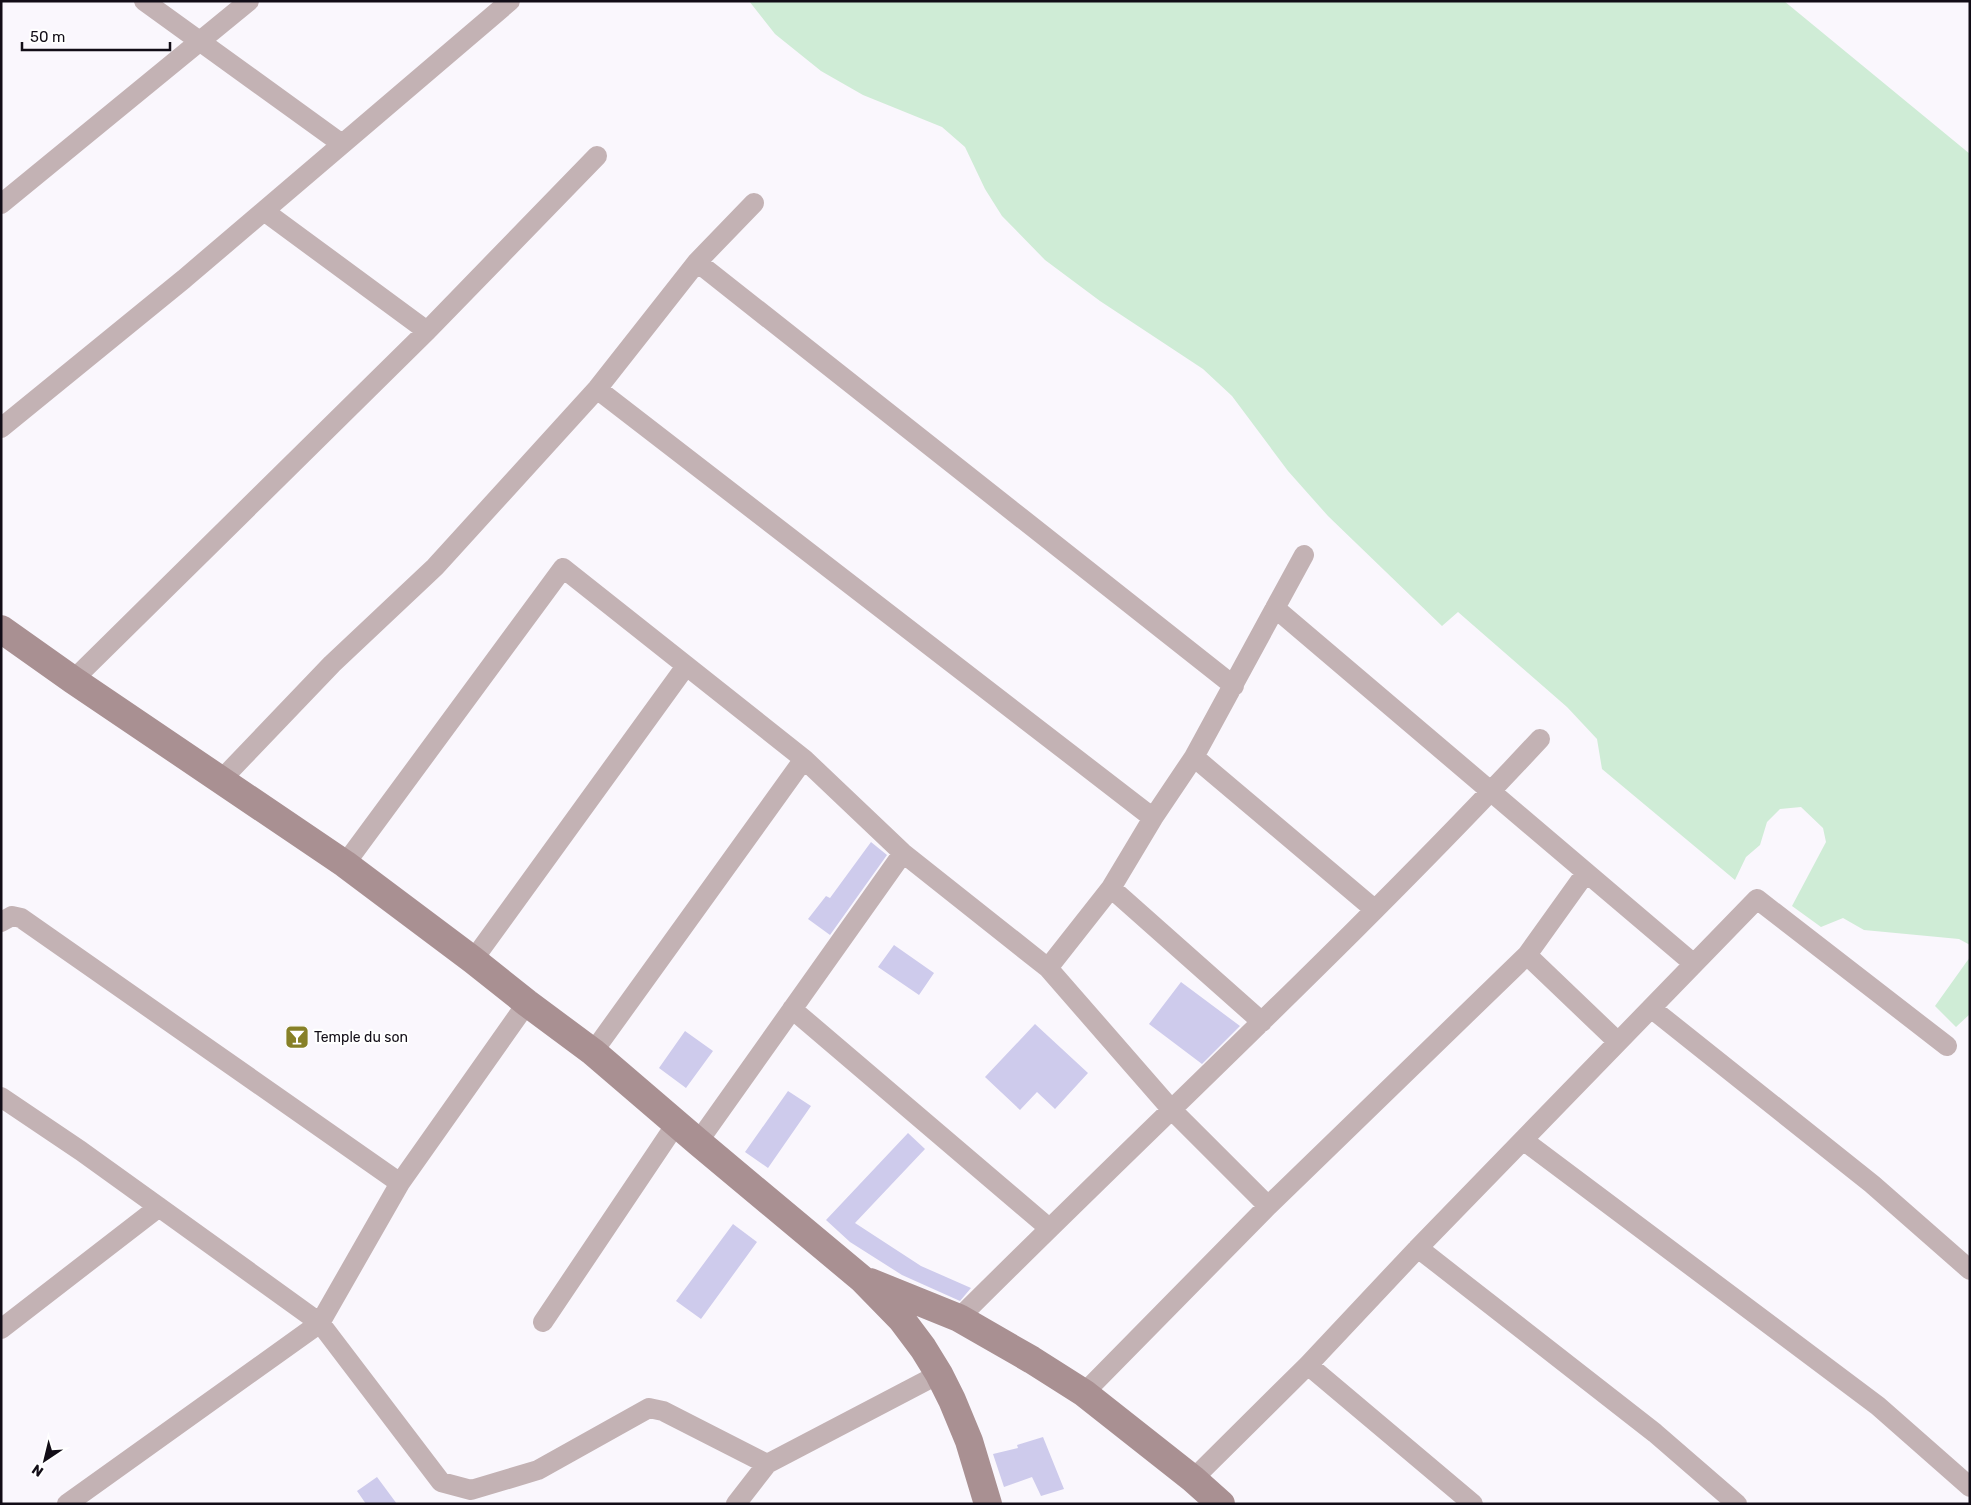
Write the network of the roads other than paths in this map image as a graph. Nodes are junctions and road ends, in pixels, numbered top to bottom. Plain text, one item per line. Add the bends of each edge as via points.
1 (144, 1) edge
2 (249, 1) edge
3 (510, 1) edge
4 (198, 42) junction
5 (342, 144) junction
6 (597, 156) dead end
7 (754, 203) dead end
8 (1, 204) edge
9 (264, 211) junction
10 (697, 262) junction
11 (427, 331) junction
12 (597, 389) junction
13 (1, 428) edge
14 (1304, 555) dead end
15 (1275, 608) junction
16 (1, 629) edge
17 (686, 666) junction
18 (73, 680) junction
19 (1234, 686) junction
20 (1540, 738) dead end
21 (1194, 757) junction
22 (804, 759) junction
23 (221, 780) junction
24 (1491, 792) junction
25 (1153, 818) junction
26 (903, 853) junction
27 (345, 864) junction
28 (1585, 874) junction
29 (1111, 888) junction
30 (1374, 909) junction
31 (1, 922) edge
32 (1527, 955) junction
33 (473, 960) junction
34 (1694, 964) junction
35 (1048, 968) junction
36 (527, 1003) junction
37 (1651, 1008) junction
38 (792, 1009) junction
39 (1262, 1022) junction
40 (1618, 1042) junction
41 (1947, 1046) dead end
42 (593, 1052) junction
43 (1, 1097) edge
44 (1171, 1109) junction
45 (676, 1124) junction
46 (1523, 1140) junction
47 (698, 1142) junction
48 (400, 1184) junction
49 (1268, 1206) junction
50 (160, 1207) junction
51 (1049, 1228) junction
52 (1418, 1248) junction
53 (1970, 1270) edge
54 (862, 1279) junction
55 (959, 1318) junction
56 (543, 1322) dead end
57 (320, 1323) junction
58 (1, 1329) edge
59 (1308, 1365) junction
60 (939, 1374) junction
61 (1084, 1392) junction
62 (767, 1464) junction
63 (1193, 1479) junction
64 (1970, 1487) edge
65 (69, 1503) edge
66 (736, 1504) edge
67 (988, 1504) edge
68 (1221, 1504) edge
69 (1473, 1504) edge
70 (1737, 1504) edge

1 - 4 street
2 - 4 street
3 - 5 street
4 - 5 street
4 - 8 street
5 - 9 street
6 - 11 street
7 - 10 street
9 - 11 street
9 - 13 street
10 - 12 street
10 - 19 street
11 - 18 street
12 - 23 street via 435,566 332,664
12 - 25 street
14 - 15 street
15 - 19 street
15 - 24 street
16 - 18 main road
17 - 22 street
17 - 27 street via 563,568
17 - 33 street
18 - 23 main road
19 - 21 street
20 - 24 street
21 - 25 street
21 - 30 street
22 - 26 street
22 - 42 street
23 - 27 main road
24 - 28 street
24 - 30 street
25 - 29 street
26 - 35 street
26 - 38 street
27 - 33 main road
28 - 32 street
28 - 34 street
29 - 35 street
29 - 39 street
30 - 39 street
31 - 48 street via 12,916 21,918
32 - 40 street
32 - 49 street
33 - 36 main road
34 - 37 street
34 - 41 street via 1757,899
35 - 44 street
36 - 42 main road
36 - 48 street
37 - 40 street
37 - 53 street via 1872,1184
38 - 47 street
38 - 51 street
39 - 44 street
40 - 46 street
42 - 45 main road
43 - 50 street
44 - 49 street
44 - 51 street
45 - 47 main road
45 - 56 street
46 - 52 street
46 - 64 street via 1878,1406
47 - 54 main road
48 - 57 street
49 - 61 street
50 - 57 street
50 - 58 street
51 - 55 street
52 - 59 street
52 - 70 street via 1655,1433
54 - 55 main road
54 - 60 main road via 902,1320
55 - 61 main road
57 - 62 street via 440,1482 471,1490 538,1470 649,1408 664,1410
57 - 65 street
59 - 63 street
59 - 69 street
60 - 62 street
60 - 67 main road via 965,1433
61 - 63 main road
62 - 66 street
63 - 68 main road

